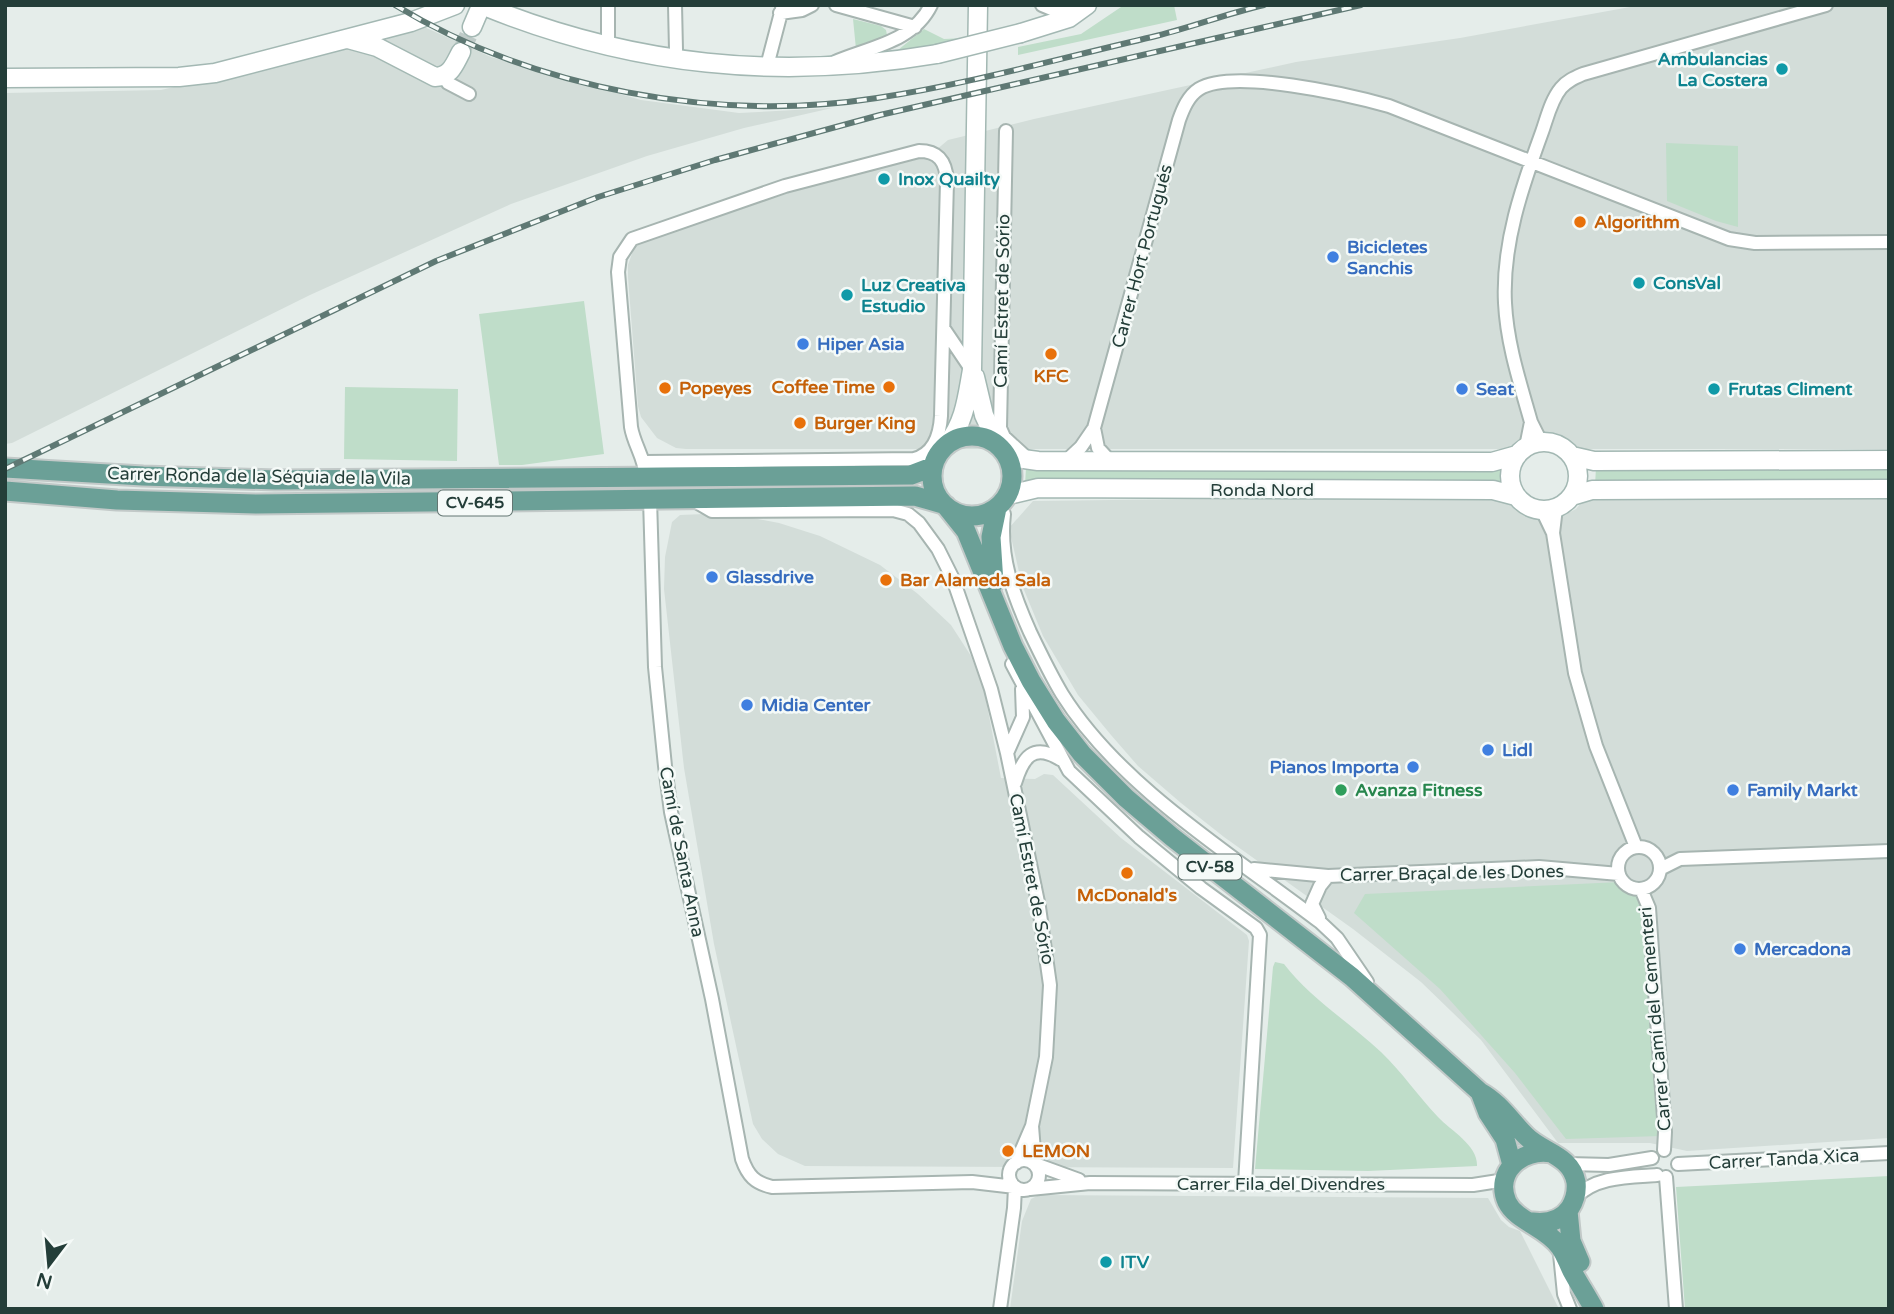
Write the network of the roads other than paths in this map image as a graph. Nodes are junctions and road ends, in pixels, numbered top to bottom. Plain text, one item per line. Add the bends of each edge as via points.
1 (455, 5) edge
2 (509, 5) edge
3 (608, 5) edge
4 (675, 5) edge
5 (812, 5) edge
6 (891, 5) edge
7 (931, 5) edge
8 (978, 5) edge
9 (1042, 5) edge
10 (1070, 5) edge
11 (1087, 5) edge
12 (1826, 5) edge
13 (480, 6) edge
14 (845, 6) edge
15 (781, 9) edge
16 (887, 19) junction
17 (411, 22) junction
18 (531, 24) junction
19 (472, 27) tunnel mouth
20 (915, 27) junction
21 (345, 38) junction
22 (377, 47) junction
23 (608, 47) junction
24 (676, 50) dead end
25 (461, 52) tunnel mouth
26 (767, 66) junction
27 (825, 66) junction
28 (10, 75) edge
29 (444, 77) junction
30 (469, 94) dead end
31 (1006, 131) dead end
32 (1531, 161) junction
33 (1889, 242) edge
34 (944, 328) junction
35 (973, 367) junction
36 (1094, 428) junction
37 (947, 444) junction
38 (1528, 448) junction
39 (1011, 453) junction
40 (1572, 456) junction
41 (860, 459) junction
42 (1889, 460) edge
43 (1066, 461) junction
44 (1110, 461) junction
45 (926, 463) junction
46 (5, 468) edge
47 (646, 470) junction
48 (879, 475) junction
49 (1889, 489) edge
50 (5, 491) edge
51 (1516, 496) junction
52 (1572, 496) junction
53 (689, 498) junction
54 (650, 499) junction
55 (1004, 501) junction
56 (944, 505) junction
57 (1549, 509) junction
58 (985, 578) junction
59 (995, 598) junction
60 (973, 635) joint
61 (1022, 685) junction
62 (1024, 700) junction
63 (999, 715) junction
64 (1007, 753) junction
65 (1061, 760) junction
66 (1014, 787) junction
67 (1636, 847) junction
68 (1889, 851) edge
69 (1251, 869) junction
70 (1660, 869) junction
71 (1619, 874) junction
72 (1328, 876) junction
73 (1641, 889) junction
74 (1321, 922) junction
75 (1378, 1000) junction
76 (1480, 1093) junction
77 (1032, 1126) junction
78 (1664, 1150) junction
79 (1550, 1153) junction
80 (1889, 1153) edge
81 (1652, 1158) junction
82 (742, 1159) joint
83 (1014, 1164) junction
84 (1035, 1164) junction
85 (1568, 1164) junction
86 (1678, 1164) junction
87 (1662, 1176) junction
88 (1507, 1179) junction
89 (972, 1182) junction
90 (1090, 1183) junction
91 (1245, 1183) junction
92 (1023, 1189) junction
93 (1571, 1205) junction
94 (1532, 1222) junction
95 (1560, 1247) junction
96 (1000, 1309) edge
97 (1570, 1309) edge
98 (1595, 1309) edge
99 (1676, 1309) edge

1 - 17 main road
2 - 18 main road
3 - 23 street
4 - 24 street
5 - 15 street via 802,10
6 - 16 street
7 - 20 street
8 - 35 main road
9 - 10 street via 1054,10
11 - 27 main road, bridge via 1069,18 937,54
12 - 32 street via 1569,80 1553,101
13 - 18 main road
13 - 19 main road
14 - 16 street
15 - 26 street
16 - 20 street
17 - 21 main road
17 - 22 street via 407,30 382,38
18 - 23 main road
20 - 27 street
21 - 22 main road
21 - 28 main road via 215,73 179,77
22 - 29 main road via 435,78
23 - 26 main road via 677,60
25 - 29 main road
26 - 27 main road
29 - 30 street
31 - 39 street, Camí Estret de Sório via 1000,428
32 - 33 street via 1729,239 1755,243
32 - 36 street, Carrer Hort Portugués via 1358,97 1258,83 1222,83 1199,89 1179,120
32 - 38 street via 1511,230 1505,283 1509,340 1531,422
34 - 35 street
34 - 45 street via 940,432 926,454
34 - 47 street via 947,181 944,164 936,154 919,151 785,186 632,239 620,257 618,272 632,437
35 - 37 main road via 962,419
35 - 39 main road via 984,415
36 - 43 street, Carrer Hort Portugués
36 - 44 street via 1098,448
37 - 39 main road via 972,435 985,437
37 - 45 main road
38 - 40 main road via 1553,443
38 - 44 main road, Ronda Nord via 1492,462
38 - 51 main road via 1512,464
39 - 43 main road, Ronda Nord
39 - 55 main road via 1013,483
40 - 42 main road via 1594,461
40 - 52 main road via 1578,476
41 - 45 street, Carrer Ronda de la Séquia de la Vila
41 - 47 street, Carrer Ronda de la Séquia de la Vila
41 - 48 street
43 - 44 main road, Ronda Nord
45 - 48 main road, Carrer Ronda de la Séquia de la Vila / CV-645 via 911,475
45 - 56 main road
46 - 47 main road, Carrer Ronda de la Séquia de la Vila / CV-645 via 224,480
47 - 48 main road, Carrer Ronda de la Séquia de la Vila / CV-645
49 - 52 main road via 1592,489
50 - 54 main road, Carrer Ronda de la Séquia de la Vila / CV-645 via 256,504
51 - 55 main road, Ronda Nord / CV-645 via 1493,490 1038,488
51 - 57 main road, CV-645 via 1532,508
52 - 57 main road
53 - 54 main road, Carrer Ronda de la Séquia de la Vila / CV-645
53 - 56 main road, Carrer Ronda de la Séquia de la Vila / CV-645 via 915,496
53 - 60 street, Carrer Ronda de la Séquia de la Vila via 712,511 893,510 908,514 937,549
54 - 82 street, Camí de Santa Anna via 655,667 668,789
55 - 56 main road, CV-645 via 975,516
55 - 59 main road, CV-58 via 991,548
55 - 69 street via 1008,572 1026,622 1062,694 1135,779
56 - 58 main road, CV-58 via 966,531
57 - 67 street via 1575,673 1595,746
58 - 59 main road, CV-58
58 - 61 street via 996,622
59 - 75 main road, CV-58 via 1020,660 1045,705 1098,771 1172,837
60 - 63 street, Camí Estret de Sório
61 - 62 street
61 - 65 street
62 - 63 street via 1014,716
62 - 64 street via 1021,723
63 - 64 street, Camí Estret de Sório
64 - 66 street, Camí Estret de Sório
65 - 66 street via 1041,752 1031,754
65 - 91 street via 1082,786 1139,837 1260,935
66 - 77 street, Camí Estret de Sório via 1050,985 1046,1057
67 - 70 street via 1656,855
67 - 71 street via 1623,853
68 - 70 street via 1680,859
69 - 72 street, Carrer Braçal de les Dones
69 - 74 street
70 - 73 street via 1654,883
71 - 72 street, Carrer Braçal de les Dones via 1539,867
71 - 73 street via 1627,886
72 - 74 street via 1312,904
73 - 78 street, Carrer Camí del Cementeri via 1649,908
74 - 75 street
75 - 76 main road, CV-58
76 - 79 main road, CV-58 via 1496,1101 1528,1138
76 - 88 main road, CV-58 via 1506,1139
77 - 83 street, Camí Estret de Sório
77 - 84 street, Camí Estret de Sório
78 - 81 street
78 - 86 street via 1673,1153
79 - 85 main road, CV-58
79 - 88 main road via 1525,1154
80 - 86 street, Carrer Tanda Xica
81 - 85 street via 1609,1165
81 - 87 street via 1652,1168
82 - 89 street, Carrer Fila del Divendres via 754,1180 772,1186
83 - 84 street
83 - 89 street, Carrer Fila del Divendres
83 - 92 street via 1009,1175
84 - 90 street, Carrer Fila del Divendres
84 - 92 street via 1039,1178
85 - 93 main road, CV-58 via 1577,1186
86 - 87 street via 1673,1174
87 - 93 street via 1596,1182 1583,1189
87 - 99 street
88 - 91 street, Carrer Fila del Divendres via 1473,1185
88 - 94 main road, CV-58 via 1513,1212
89 - 92 street, Carrer Fila del Divendres
90 - 91 street, Carrer Fila del Divendres
90 - 92 street, Carrer Fila del Divendres
92 - 96 street via 1014,1208
93 - 94 main road via 1551,1222
93 - 98 main road, CV-58 via 1571,1241
94 - 95 main road, CV-58
95 - 97 street via 1562,1283
95 - 98 main road, CV-58

